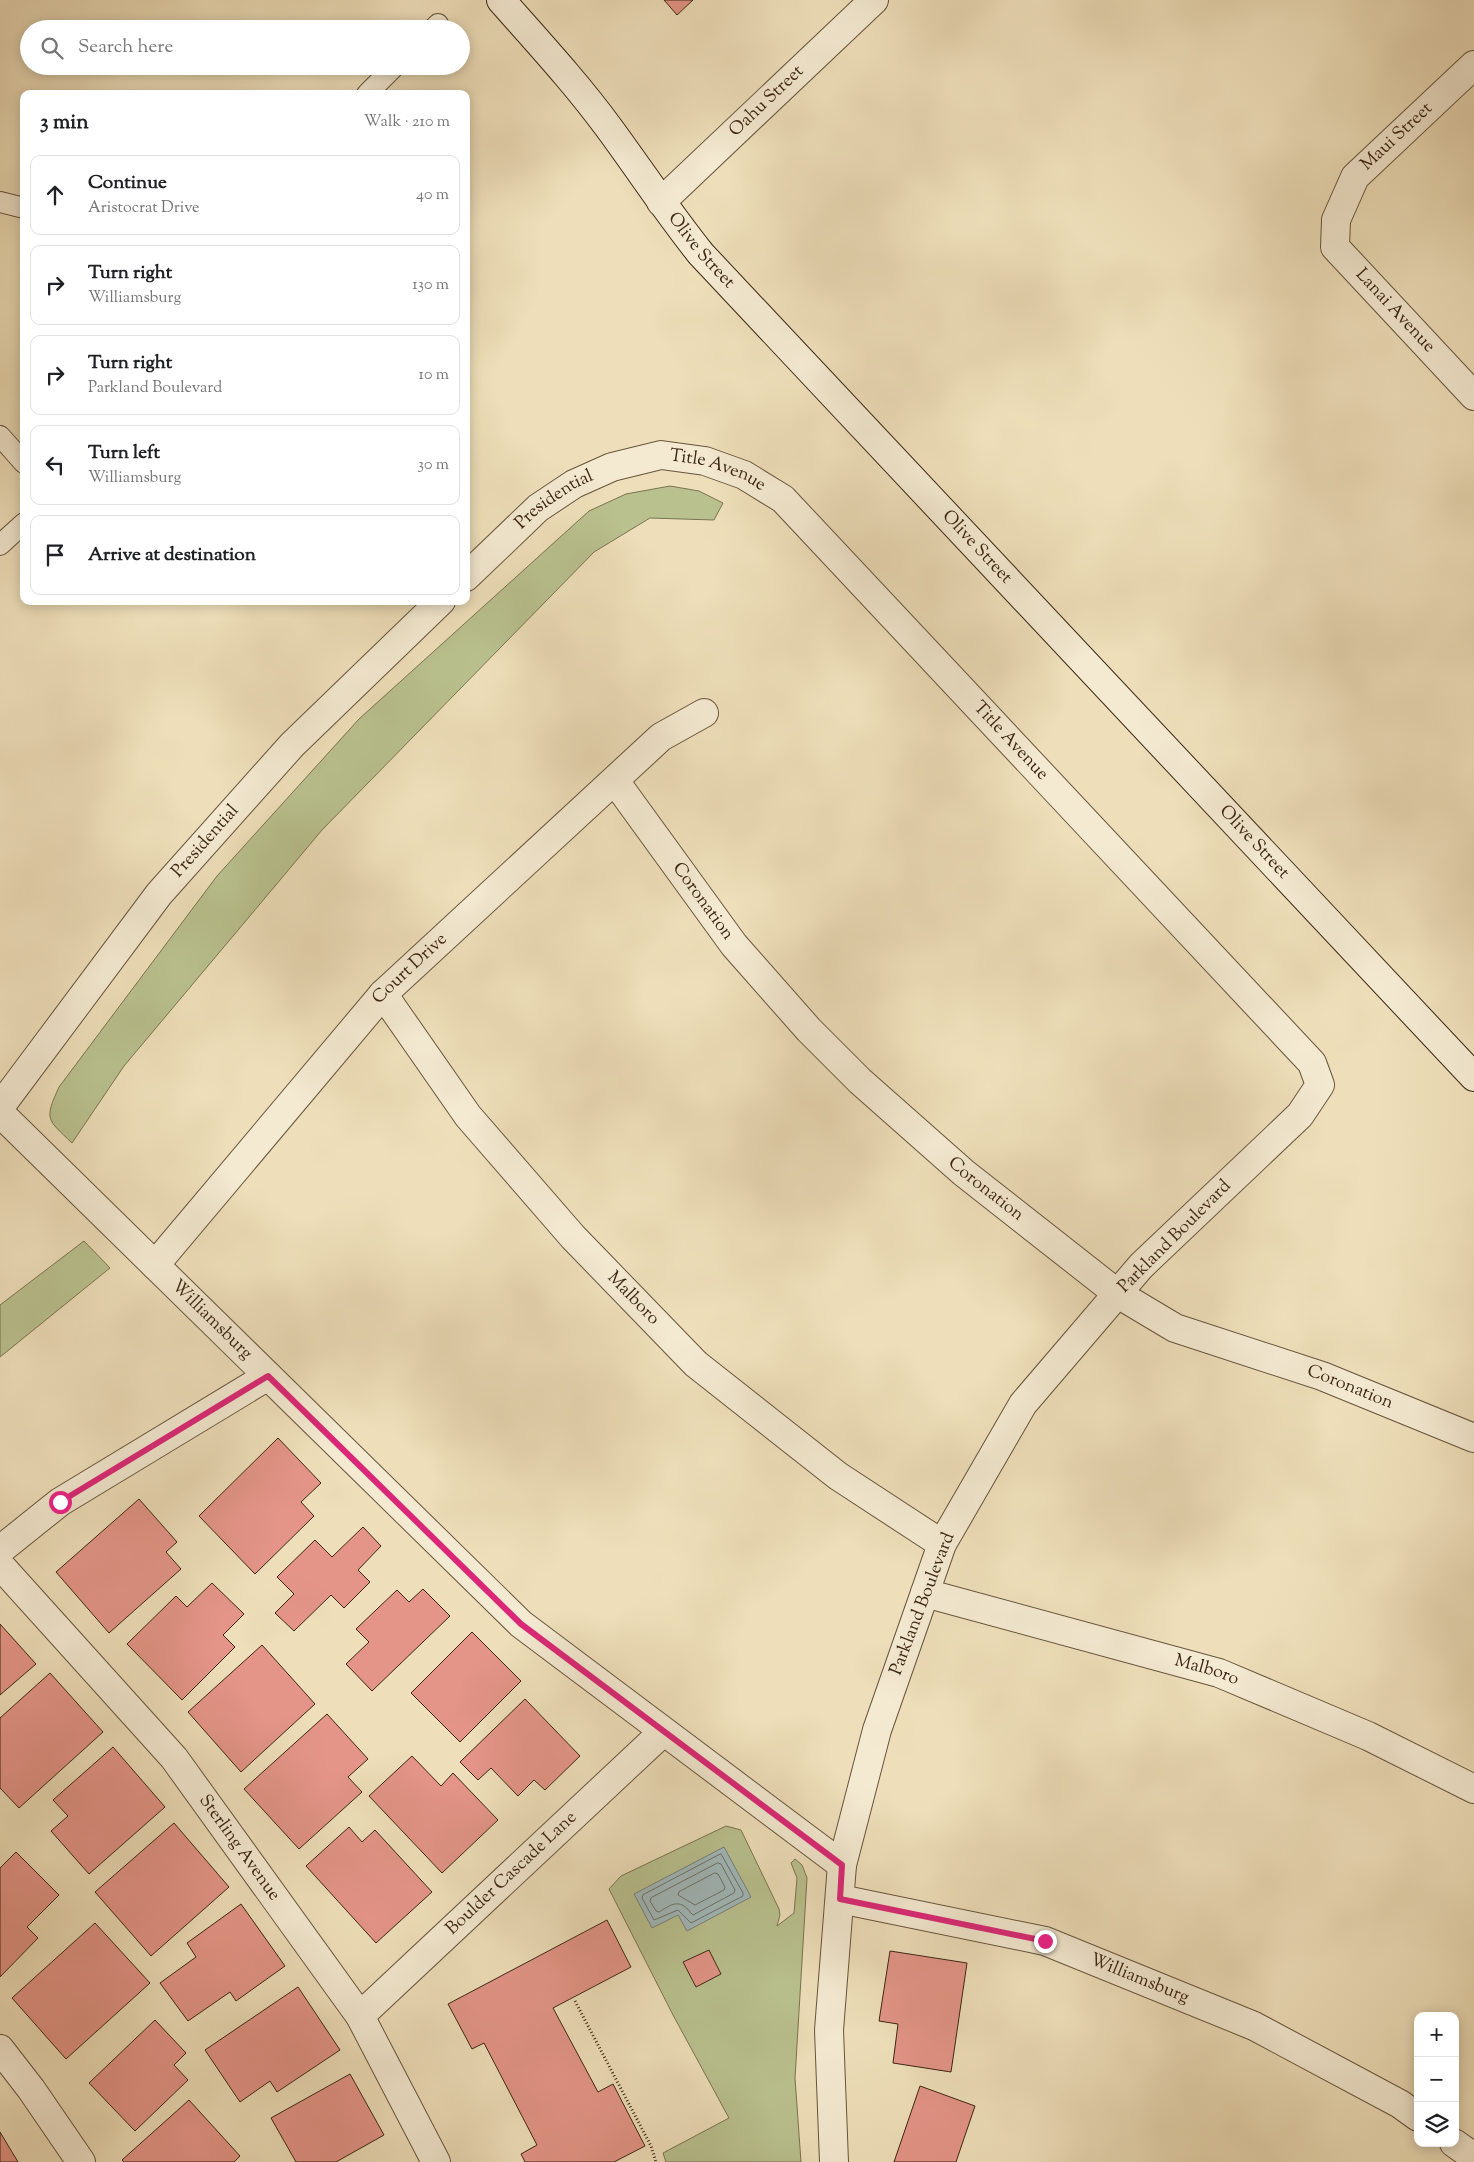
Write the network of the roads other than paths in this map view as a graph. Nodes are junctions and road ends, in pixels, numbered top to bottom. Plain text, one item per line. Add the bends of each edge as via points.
1 (502, 0) edge
2 (874, 0) edge
3 (1474, 64) edge
4 (386, 75) edge
5 (371, 90) edge
6 (0, 202) edge
7 (660, 202) junction
8 (20, 207) edge
9 (1336, 220) joint
10 (1474, 396) edge
11 (0, 436) edge
12 (661, 455) joint
13 (20, 458) edge
14 (20, 527) edge
15 (0, 545) edge
16 (470, 573) edge
17 (437, 605) edge
18 (704, 713) dead end
19 (615, 781) junction
20 (383, 994) junction
21 (1474, 1077) edge
22 (1320, 1085) joint
23 (0, 1107) edge
24 (0, 1113) edge
25 (155, 1265) junction
26 (1118, 1294) junction
27 (268, 1376) junction
28 (1474, 1438) edge
29 (942, 1544) junction
30 (0, 1550) edge
31 (0, 1565) edge
32 (925, 1593) junction
33 (663, 1732) junction
34 (1474, 1788) edge
35 (842, 1865) junction
36 (840, 1899) junction
37 (360, 2016) junction
38 (0, 2049) edge
39 (1414, 2114) edge
40 (1459, 2146) edge
41 (1474, 2157) edge
42 (80, 2162) edge
43 (436, 2162) edge
44 (834, 2162) edge

1 - 7 street, Olive Street via 587,100
2 - 7 street, Oahu Street
3 - 9 street, Maui Street via 1355,177
4 - 5 lane
6 - 8 lane
7 - 21 street, Olive Street via 701,254
9 - 10 street, Lanai Avenue via 1335,247
11 - 13 lane
12 - 16 street, Presidential via 612,467 574,484 538,508
12 - 22 street, Title Avenue via 705,461 744,475 783,499 1312,1063
14 - 15 lane
17 - 23 street, Presidential via 292,745 158,894
18 - 19 street, Court Drive via 661,737
19 - 20 street, Court Drive
19 - 26 street, Coronation via 734,945 809,1030 860,1081 964,1173
20 - 25 street, Court Drive
20 - 29 street, Malboro via 468,1116 573,1237 696,1364 838,1476
22 - 26 street, Parkland Boulevard via 1300,1115 1141,1266
24 - 25 street, Williamsburg
25 - 27 street, Williamsburg
26 - 28 street, Coronation via 1175,1328 1322,1376
26 - 29 street, Parkland Boulevard via 1024,1404
27 - 30 street via 60,1502
27 - 33 street, Williamsburg via 521,1624
29 - 32 street, Parkland Boulevard
31 - 37 street, Sterling Avenue via 174,1758
32 - 34 street, Malboro via 1219,1672 1368,1736
32 - 35 street, Parkland Boulevard via 877,1730
33 - 35 street, Williamsburg
33 - 37 street, Boulder Cascade Lane
35 - 36 street, Parkland Boulevard
36 - 39 street, Williamsburg via 1045,1941 1254,2026
36 - 44 street, Parkland Boulevard via 829,2030
37 - 43 street, Sterling Avenue
38 - 42 street
40 - 41 street

